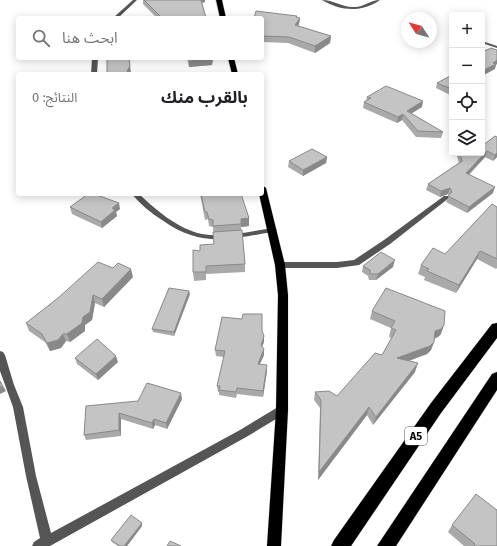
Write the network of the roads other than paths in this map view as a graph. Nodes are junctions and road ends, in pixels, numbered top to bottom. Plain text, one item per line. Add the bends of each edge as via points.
1 (135, 0) edge
2 (219, 0) edge
3 (324, 0) edge
4 (378, 0) edge
5 (117, 16) edge
6 (222, 16) edge
7 (485, 43) edge
8 (497, 47) edge
9 (94, 60) edge
10 (232, 60) edge
11 (94, 72) edge
12 (234, 72) edge
13 (137, 196) edge
14 (264, 196) edge
15 (446, 198) edge
16 (272, 230) junction
17 (280, 265) junction
18 (497, 328) edge
19 (0, 355) edge
20 (497, 378) edge
21 (282, 410) junction
22 (43, 544) edge
23 (274, 546) edge
24 (340, 546) edge
25 (386, 546) edge

1 - 5 street
2 - 6 main road
3 - 4 street via 357,9
7 - 8 lane
9 - 11 street
10 - 12 main road
13 - 16 street via 167,221 197,235 210,237
14 - 16 main road
15 - 17 street via 356,263
16 - 17 main road
17 - 21 main road via 283,295
18 - 24 highway, A5 via 436,408
19 - 22 street via 18,407
20 - 25 highway
21 - 22 street
21 - 23 main road

